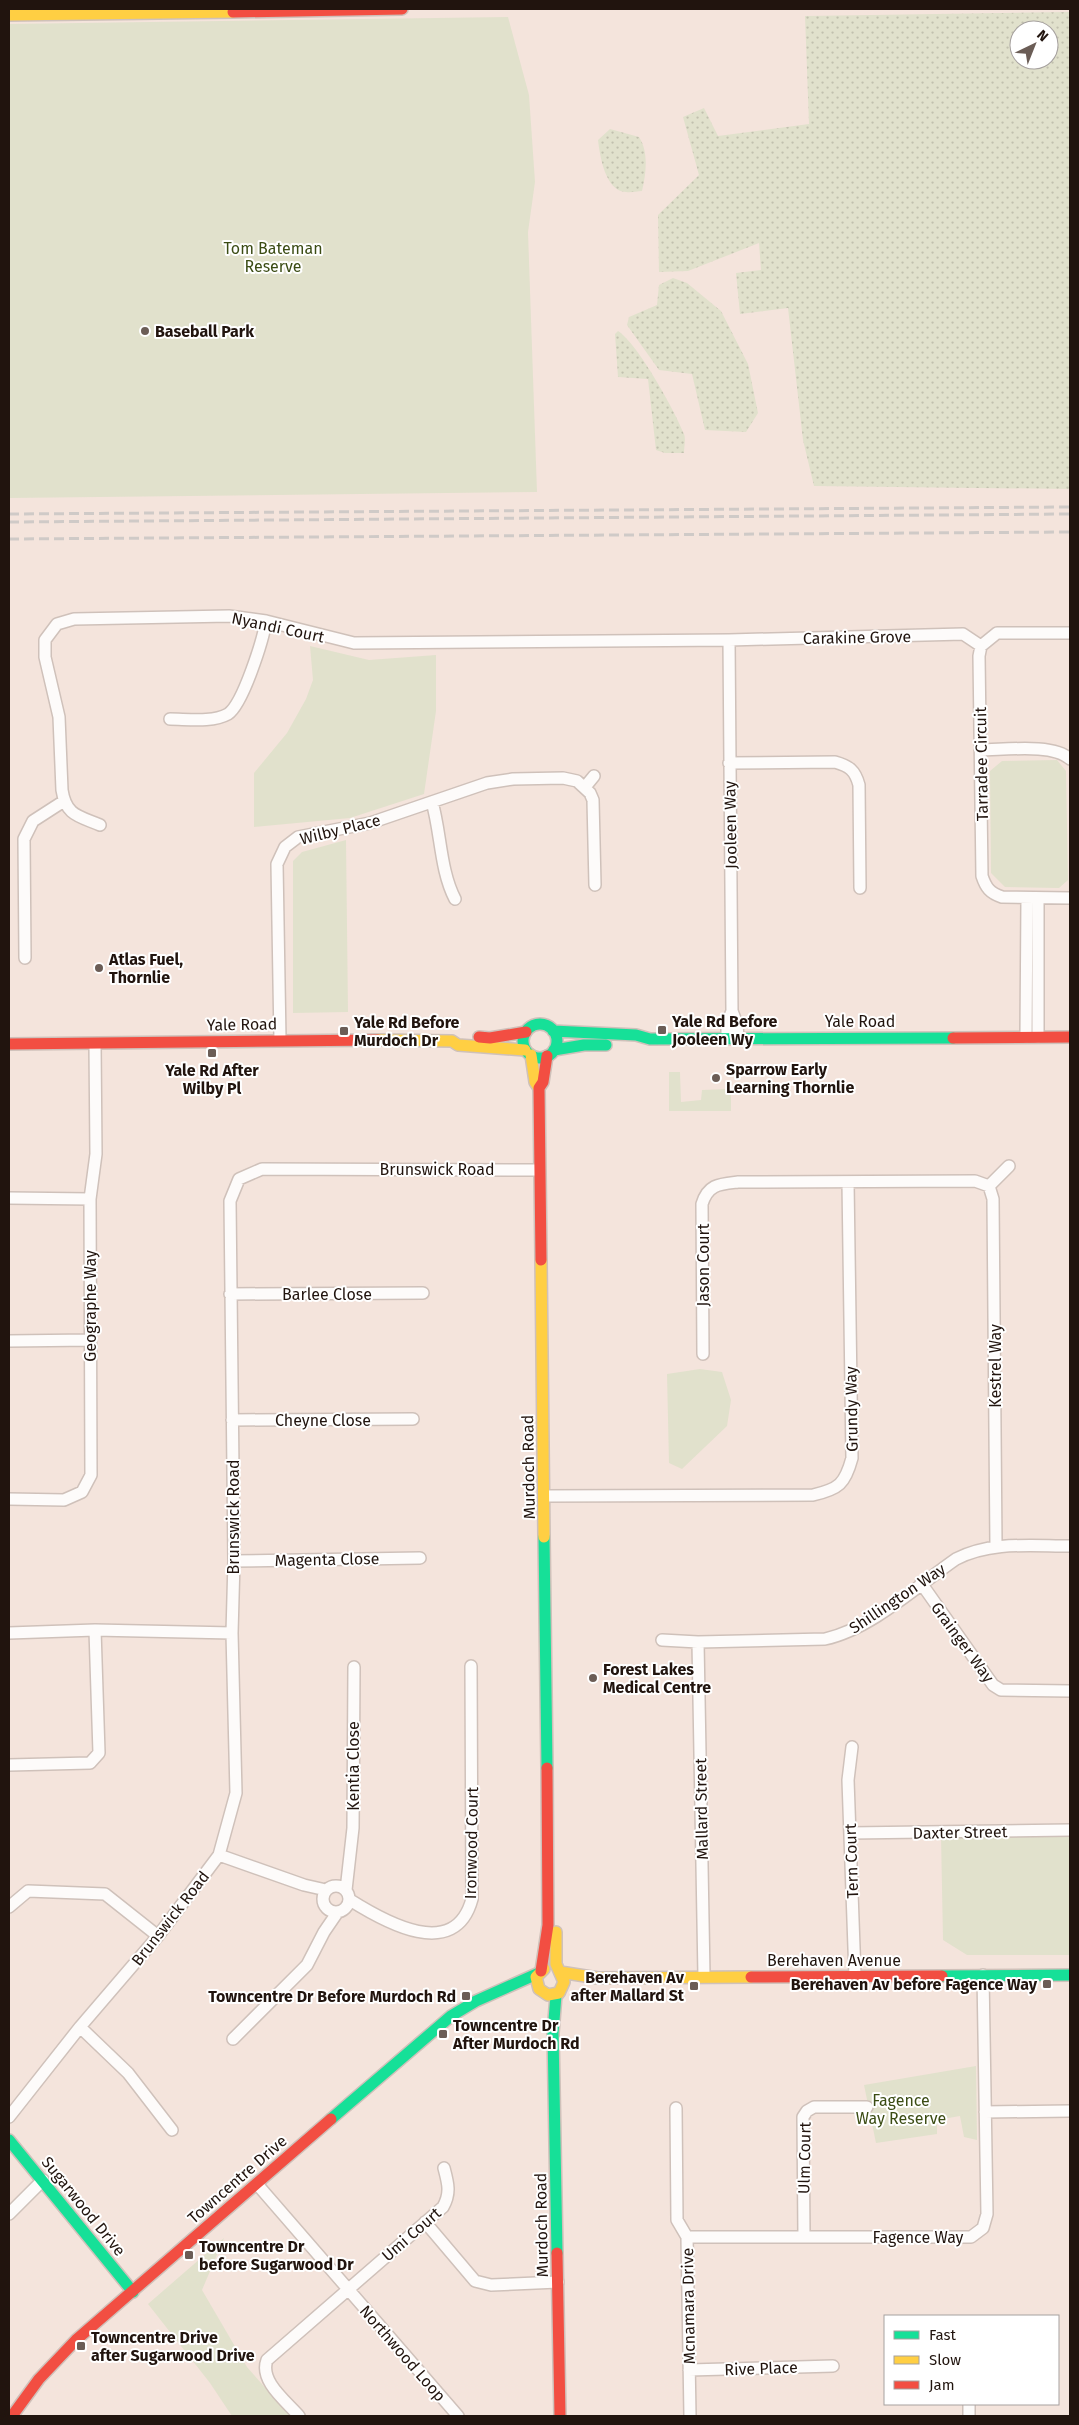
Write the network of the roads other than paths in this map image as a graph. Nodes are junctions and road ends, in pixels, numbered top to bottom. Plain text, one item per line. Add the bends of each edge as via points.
1 (402, 9) edge
2 (9, 15) edge
3 (266, 621) junction
4 (1070, 633) edge
5 (729, 640) junction
6 (981, 646) junction
7 (170, 719) dead end
8 (980, 750) junction
9 (1070, 759) edge
10 (729, 763) junction
11 (594, 776) dead end
12 (584, 787) junction
13 (64, 801) junction
14 (432, 802) junction
15 (100, 825) dead end
16 (595, 886) dead end
17 (860, 888) dead end
18 (1032, 898) junction
19 (1070, 898) edge
20 (454, 899) dead end
21 (26, 958) dead end
22 (553, 1031) junction
23 (526, 1032) junction
24 (1070, 1036) edge
25 (9, 1037) edge
26 (1026, 1037) junction
27 (1038, 1037) junction
28 (732, 1038) junction
29 (650, 1039) junction
30 (280, 1040) junction
31 (452, 1041) junction
32 (9, 1044) edge
33 (32, 1044) junction
34 (95, 1044) junction
35 (629, 1046) dead end
36 (615, 1047) dead end
37 (528, 1052) junction
38 (550, 1053) junction
39 (539, 1088) junction
40 (1009, 1166) dead end
41 (539, 1170) junction
42 (848, 1182) junction
43 (989, 1186) junction
44 (9, 1198) edge
45 (90, 1199) junction
46 (423, 1293) dead end
47 (230, 1294) junction
48 (90, 1340) junction
49 (9, 1341) edge
50 (703, 1354) dead end
51 (413, 1419) dead end
52 (232, 1420) junction
53 (544, 1496) junction
54 (9, 1499) edge
55 (996, 1546) junction
56 (1070, 1546) edge
57 (420, 1558) dead end
58 (234, 1561) junction
59 (921, 1583) junction
60 (95, 1630) junction
61 (9, 1633) edge
62 (232, 1633) junction
63 (662, 1640) dead end
64 (698, 1642) junction
65 (471, 1666) dead end
66 (354, 1667) dead end
67 (1070, 1691) edge
68 (852, 1747) dead end
69 (9, 1765) edge
70 (1070, 1830) edge
71 (850, 1833) junction
72 (548, 1846) junction
73 (219, 1855) junction
74 (336, 1900) junction
75 (9, 1907) edge
76 (158, 1936) junction
77 (558, 1971) junction
78 (540, 1972) junction
79 (983, 1975) junction
80 (1070, 1975) edge
81 (704, 1976) junction
82 (855, 1976) junction
83 (598, 1978) junction
84 (504, 1990) junction
85 (540, 1992) junction
86 (559, 1992) junction
87 (80, 2027) junction
88 (553, 2033) junction
89 (233, 2039) dead end
90 (30, 2090) junction
91 (9, 2106) edge
92 (867, 2107) dead end
93 (676, 2108) dead end
94 (1070, 2111) edge
95 (985, 2112) junction
96 (9, 2117) edge
97 (172, 2130) dead end
98 (9, 2140) edge
99 (444, 2168) dead end
100 (43, 2180) junction
101 (257, 2184) junction
102 (9, 2214) edge
103 (425, 2222) junction
104 (687, 2237) junction
105 (804, 2237) junction
106 (558, 2282) junction
107 (347, 2289) junction
108 (133, 2292) junction
109 (834, 2366) dead end
110 (689, 2370) junction
111 (12, 2416) edge
112 (299, 2416) edge
113 (458, 2416) edge
114 (560, 2416) edge
115 (690, 2416) edge

1 - 2 main road
3 - 5 street, Nyandi Court via 354,643
3 - 7 street via 262,642 239,700 228,714 212,719
3 - 13 street, Nyandi Court via 200,616 74,618 57,624 45,640 45,657 59,717
4 - 6 street via 997,633
5 - 6 street, Carakine Grove via 963,634
5 - 10 street, Jooleen Way
6 - 8 street, Tarradee Circuit
8 - 9 street via 1052,750 1064,753
8 - 18 street, Tarradee Circuit via 982,876 985,886 1002,897
10 - 17 street via 852,761 859,785
10 - 28 street, Jooleen Way via 732,1011 727,1024
11 - 12 street
12 - 14 street, Wilby Place via 570,779 513,779 487,783
12 - 16 street via 590,793 595,808
13 - 15 street via 72,814
13 - 21 street via 33,821 24,839
14 - 20 street via 448,887
14 - 30 street, Wilby Place via 363,825 298,837 285,847 277,864
18 - 19 street, Tarradee Circuit
18 - 26 street
18 - 27 street
22 - 23 main road via 539,1024
22 - 29 main road, Yale Road via 636,1035
22 - 38 main road via 557,1041
23 - 31 main road, Yale Road via 490,1038 458,1037
23 - 37 main road via 523,1040
24 - 27 main road, Yale Road
25 - 33 main road, Yale Road
26 - 27 main road, Yale Road
26 - 28 main road, Yale Road
28 - 29 main road, Yale Road
29 - 35 main road, Yale Road via 637,1046
30 - 31 main road, Yale Road
30 - 34 main road, Yale Road
31 - 37 main road, Yale Road via 458,1045
32 - 33 main road, Yale Road
33 - 34 main road, Yale Road
34 - 45 street, Geographe Way via 96,1154
36 - 38 main road via 584,1045
37 - 38 main road via 540,1058
37 - 39 main road, Murdoch Road
38 - 39 main road, Murdoch Road
39 - 41 main road, Murdoch Road
40 - 43 street
41 - 47 street, Brunswick Road via 262,1169 239,1179 230,1201
41 - 53 main road, Murdoch Road
42 - 43 street via 975,1181
42 - 50 street, Jason Court via 719,1184 708,1190 702,1204
42 - 53 street, Grundy Way via 852,1458 846,1478 833,1490 813,1495
43 - 55 street, Kestrel Way via 993,1199
44 - 45 street
45 - 48 street, Geographe Way
46 - 47 street, Barlee Close
47 - 52 street, Brunswick Road
48 - 49 street
48 - 54 street, Geographe Way via 92,1475 82,1492 64,1500
51 - 52 street, Cheyne Close
52 - 58 street, Brunswick Road
53 - 72 main road, Murdoch Road
55 - 56 street, Shillington Way
55 - 59 street, Shillington Way via 956,1558
57 - 58 street, Magenta Close
58 - 62 street, Brunswick Road
59 - 64 street, Shillington Way via 863,1625 838,1636
59 - 67 street, Grainger Way via 993,1686 1002,1690
60 - 61 street
60 - 62 street
60 - 69 street via 99,1753 90,1763
62 - 73 street, Brunswick Road via 236,1793
63 - 64 street, Shillington Way
64 - 81 street, Mallard Street
65 - 74 street, Ironwood Court via 472,1899 469,1910 463,1920 448,1931 432,1935 413,1931
66 - 74 street, Kentia Close via 353,1828 348,1865
68 - 71 street, Tern Court via 848,1780
70 - 71 street, Daxter Street
71 - 82 street, Tern Court
72 - 77 main road, Murdoch Road
72 - 78 main road, Murdoch Road via 547,1932
73 - 74 street, Ironwood Court via 304,1885
73 - 76 street, Brunswick Road
74 - 89 street, Kentia Close via 307,1965
75 - 76 street via 28,1891 105,1894
76 - 87 street, Brunswick Road
77 - 78 main road via 551,1968
77 - 83 main road, Berehaven Avenue
77 - 86 main road, Murdoch Road via 563,1977
78 - 84 main road, Towncentre Drive
78 - 85 main road, Murdoch Road via 536,1982
79 - 80 main road, Berehaven Avenue
79 - 82 main road, Berehaven Avenue
79 - 95 street, Fagence Way
81 - 82 main road, Berehaven Avenue
81 - 83 main road, Berehaven Avenue
83 - 86 main road, Berehaven Avenue
84 - 85 main road, Towncentre Drive
84 - 101 main road, Towncentre Drive via 459,2012 427,2035
85 - 86 main road via 548,1996
85 - 88 main road, Murdoch Road
86 - 88 main road, Murdoch Road
87 - 90 street, Brunswick Road
87 - 97 street via 128,2073
88 - 106 main road, Murdoch Road
90 - 91 street, Brunswick Road
90 - 96 street, Brunswick Road
92 - 105 street, Ulm Court via 814,2107 803,2116
93 - 104 street, Mcnamara Drive via 677,2220
94 - 95 street
95 - 105 street, Fagence Way via 987,2214 983,2228 970,2237
98 - 100 main road, Sugarwood Drive
99 - 103 street, Umi Court via 449,2198
100 - 102 street
100 - 108 main road, Sugarwood Drive
101 - 107 street, Northwood Loop
101 - 108 main road, Towncentre Drive
103 - 106 street via 475,2281 491,2285
103 - 107 street, Umi Court
104 - 105 street, Fagence Way
104 - 110 street, Mcnamara Drive
106 - 114 main road, Murdoch Road
107 - 112 street, Northwood Loop via 267,2360 264,2369 267,2379
107 - 113 street, Northwood Loop
108 - 111 main road, Towncentre Drive via 60,2355
109 - 110 street, Rive Place
110 - 115 street, Mcnamara Drive

